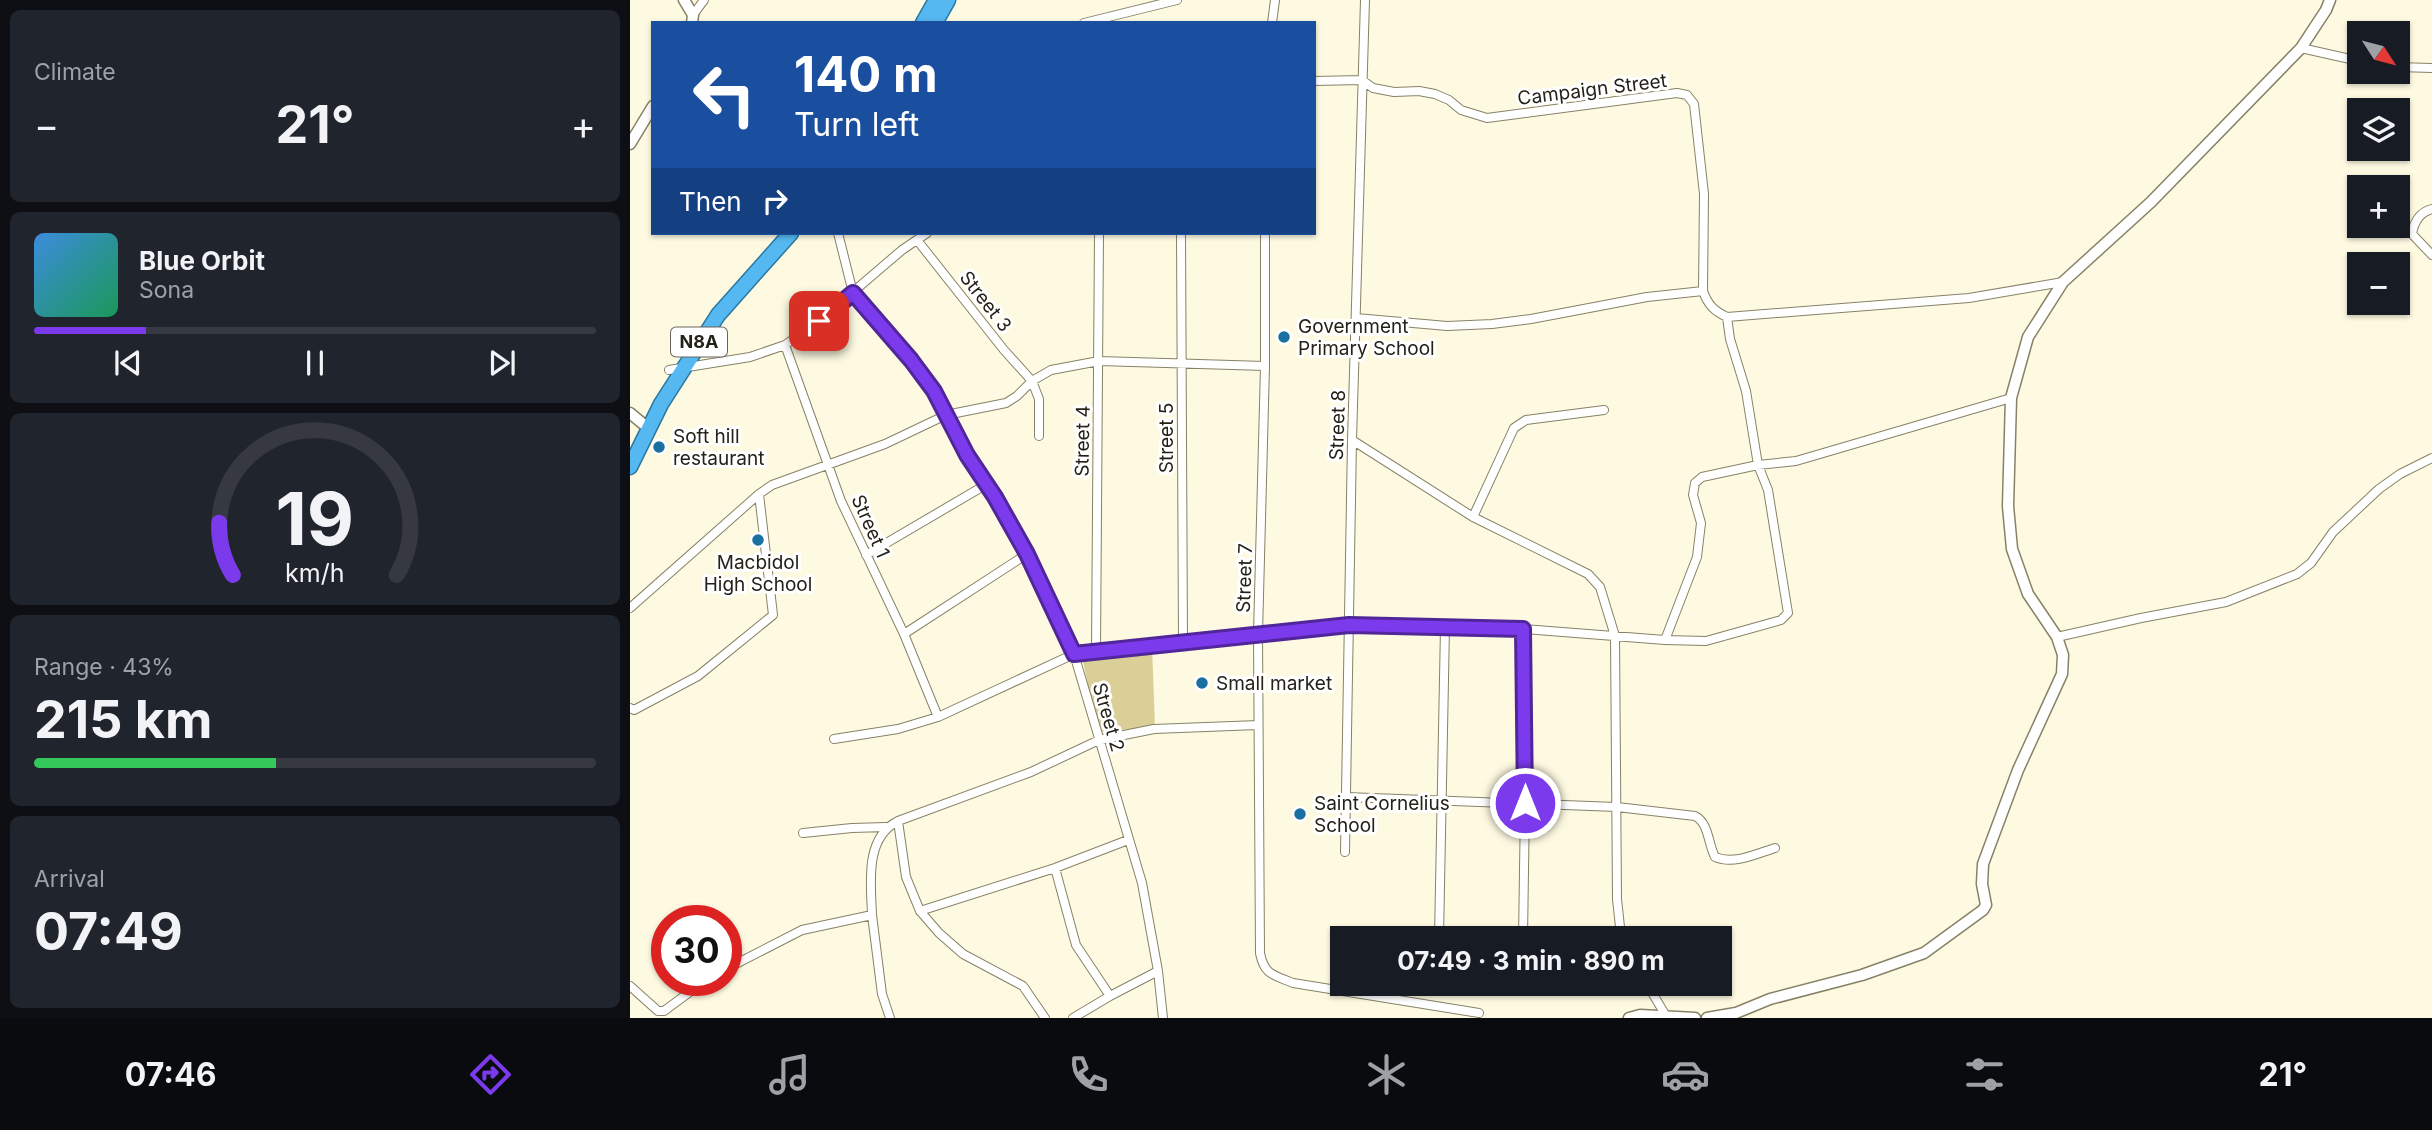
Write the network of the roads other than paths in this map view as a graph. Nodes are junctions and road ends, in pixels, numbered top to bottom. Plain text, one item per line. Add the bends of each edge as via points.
1 (684, 0) edge
2 (704, 0) edge
3 (936, 0) edge
4 (948, 0) edge
5 (1177, 0) edge
6 (1275, 0) edge
7 (1365, 0) edge
8 (2330, 0) edge
9 (692, 19) edge
10 (924, 21) edge
11 (936, 21) edge
12 (1092, 21) edge
13 (1272, 21) edge
14 (2301, 48) junction
15 (2347, 58) edge
16 (2410, 67) edge
17 (2432, 68) edge
18 (1316, 80) edge
19 (1362, 80) junction
20 (651, 109) edge
21 (630, 144) edge
22 (2432, 209) edge
23 (776, 235) edge
24 (789, 235) edge
25 (838, 235) edge
26 (924, 235) edge
27 (1099, 235) edge
28 (1181, 235) edge
29 (1265, 235) edge
30 (916, 240) junction
31 (2432, 255) edge
32 (2063, 282) junction
33 (1703, 291) junction
34 (853, 293) junction
35 (1727, 317) junction
36 (1356, 318) junction
37 (785, 345) junction
38 (1099, 361) junction
39 (1181, 365) junction
40 (1265, 366) junction
41 (675, 369) junction
42 (1032, 381) junction
43 (2011, 398) junction
44 (1604, 410) dead end
45 (946, 415) junction
46 (640, 421) edge
47 (1039, 436) dead end
48 (1352, 440) junction
49 (630, 447) edge
50 (2432, 458) edge
51 (1758, 465) junction
52 (829, 466) junction
53 (630, 467) edge
54 (987, 484) junction
55 (760, 494) junction
56 (1473, 517) junction
57 (1027, 554) junction
58 (866, 555) junction
59 (630, 608) edge
60 (1349, 625) junction
61 (1445, 627) junction
62 (1523, 629) junction
63 (904, 634) junction
64 (1258, 634) junction
65 (1615, 636) junction
66 (2057, 637) junction
67 (1665, 640) junction
68 (1182, 643) junction
69 (1096, 650) junction
70 (1074, 654) junction
71 (630, 708) edge
72 (938, 717) junction
73 (1258, 724) junction
74 (834, 739) dead end
75 (1099, 740) junction
76 (1346, 797) junction
77 (1442, 800) junction
78 (1525, 803) junction
79 (1617, 807) junction
80 (898, 821) junction
81 (886, 827) junction
82 (803, 834) dead end
83 (1128, 840) junction
84 (1775, 848) dead end
85 (1345, 852) dead end
86 (1055, 868) junction
87 (920, 911) junction
88 (872, 915) junction
89 (1439, 926) edge
90 (1523, 926) edge
91 (1620, 926) edge
92 (742, 961) edge
93 (1158, 971) junction
94 (630, 986) edge
95 (684, 996) edge
96 (1110, 996) junction
97 (1654, 996) edge
98 (1479, 1013) dead end
99 (1666, 1016) junction
100 (890, 1018) edge
101 (1045, 1018) edge
102 (1073, 1018) edge
103 (1163, 1018) edge
104 (1629, 1018) edge
105 (1695, 1018) edge
106 (1707, 1018) edge

1 - 9 street
2 - 9 street
3 - 10 highway
4 - 11 highway
5 - 12 street
6 - 13 street
7 - 19 street, Street 8
8 - 14 street
14 - 15 street
14 - 32 street via 2151,202
16 - 17 street
18 - 19 street, Campaign Street
19 - 33 street, Campaign Street via 1373,88 1435,94 1461,110 1487,118 1687,95 1694,104 1704,194
19 - 36 street, Street 8
20 - 21 street
22 - 31 street via 2420,215 2412,234
23 - 41 highway, N8A via 710,309
24 - 41 highway, N8A
25 - 34 street, Street 2
26 - 30 street
27 - 38 street, Street 4
28 - 39 street, Street 5
29 - 40 street, Street 7
30 - 34 street
30 - 42 street, Street 3
32 - 35 street via 1969,298
32 - 43 street via 2028,337
33 - 35 street via 1716,312
33 - 36 street via 1492,324 1447,326
34 - 37 street
34 - 45 street, Street 2 via 911,360
35 - 51 street
36 - 48 street, Street 8
37 - 41 street via 750,357
37 - 52 street, Street 1
38 - 39 street
38 - 42 street via 1051,370
38 - 69 street, Street 4
39 - 40 street
39 - 68 street, Street 5
40 - 64 street, Street 7
41 - 46 highway, N8A
42 - 45 street via 1006,402
42 - 47 street via 1039,399
43 - 51 street via 1796,461
43 - 66 street via 2008,506 2012,548 2028,594
44 - 56 street via 1526,420 1514,428
45 - 52 street
45 - 54 street, Street 2
46 - 49 highway, N8A
46 - 53 highway, N8A
48 - 56 street
48 - 60 street, Street 8
50 - 66 street via 2379,489 2297,574 2226,602
51 - 67 street via 1702,477 1695,483 1693,495 1701,523 1697,557
51 - 67 street via 1768,490 1788,613 1781,620 1706,641
52 - 55 street via 772,485
52 - 58 street, Street 1
54 - 57 street, Street 2
54 - 58 street
55 - 59 street
55 - 71 street via 773,615 698,677
56 - 65 street via 1588,574 1600,587
57 - 63 street
57 - 70 street, Street 2
58 - 63 street, Street 1
60 - 61 street
60 - 64 street
60 - 76 street, Street 8
61 - 62 street
61 - 77 street
62 - 65 street
62 - 78 street
63 - 72 street, Street 1
64 - 68 street
64 - 73 street, Street 7
65 - 67 street
65 - 79 street
66 - 106 street via 2063,655 2062,674 2018,770 1983,864 1987,901 1983,910 1924,953 1737,1013
68 - 69 street
69 - 70 street
70 - 72 street
70 - 75 street, Street 2
72 - 74 street
73 - 75 street via 1154,729
73 - 98 street, Street 7 via 1262,965 1270,974 1293,983
75 - 80 street via 1031,772
75 - 83 street, Street 2
76 - 77 street
76 - 85 street, Street 8
77 - 78 street
77 - 89 street
78 - 79 street
78 - 90 street
79 - 84 street via 1701,819 1715,857 1725,861
79 - 91 street
80 - 81 street
80 - 87 street via 906,877
81 - 82 street
81 - 88 street via 873,855
83 - 86 street
83 - 93 street, Street 2 via 1142,883
86 - 87 street
86 - 96 street via 1076,945
87 - 101 street via 963,954 1023,986
88 - 92 street via 802,930
88 - 100 street via 882,994
93 - 96 street
93 - 103 street, Street 2
94 - 95 street via 658,1012
96 - 102 street
97 - 99 street
99 - 104 street
99 - 105 street

